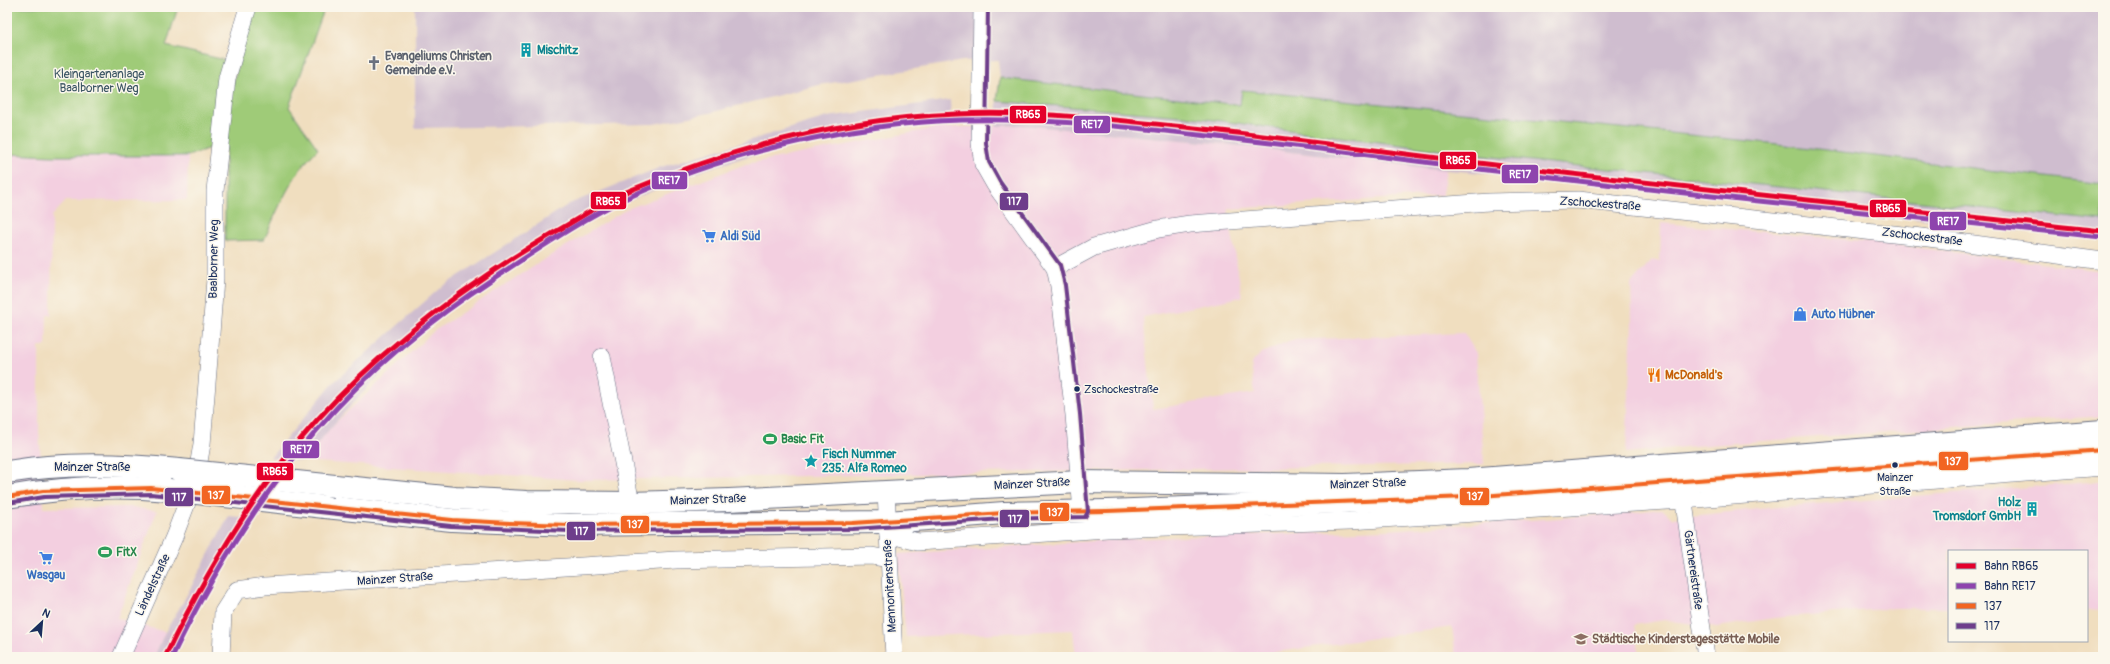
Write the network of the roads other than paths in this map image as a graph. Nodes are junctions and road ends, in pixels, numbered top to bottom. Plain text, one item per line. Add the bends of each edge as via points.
1 (248, 7) edge
2 (982, 7) edge
3 (2103, 261) edge
4 (1055, 268) junction
5 (602, 357) dead end
6 (2103, 431) edge
7 (2103, 450) edge
8 (2103, 467) edge
9 (7, 472) edge
10 (1080, 482) junction
11 (886, 492) junction
12 (1682, 492) junction
13 (7, 496) edge
14 (631, 502) junction
15 (184, 512) joint
16 (1082, 512) junction
17 (888, 528) junction
18 (888, 559) junction
19 (121, 657) edge
20 (221, 657) edge
21 (894, 657) edge
22 (1706, 657) edge

1 - 15 street, Baalborner Weg via 226,78 216,183 215,280 202,444 196,479
2 - 4 street via 980,143 983,164 995,185
3 - 4 street, Zschockestraße via 1921,237 1578,200 1489,202 1190,224 1158,229 1094,247
4 - 10 street via 1060,293
5 - 14 street
6 - 10 main road, Mainzer Straße via 1468,480 1345,485
7 - 12 main road, Mainzer Straße
8 - 12 street, Mainzer Straße
9 - 14 main road, Mainzer Straße, bridge via 89,465 179,470 455,498 527,502
10 - 11 main road, Mainzer Straße
10 - 16 street
11 - 14 main road, Mainzer Straße
11 - 17 street, Mennonitenstraße
12 - 16 main road, Mainzer Straße
12 - 17 street, Mainzer Straße via 1350,521 1034,533 918,542
12 - 22 street, Gärtnereistraße
13 - 17 main road, Mainzer Straße, bridge via 87,488 169,490 452,520 569,525
15 - 19 street, Ländelstraße
16 - 17 main road, Mainzer Straße via 1004,513
17 - 18 street, Mennonitenstraße
18 - 20 street, Mainzer Straße via 872,556 676,560 265,586 237,590 223,612
18 - 21 street, Mennonitenstraße

